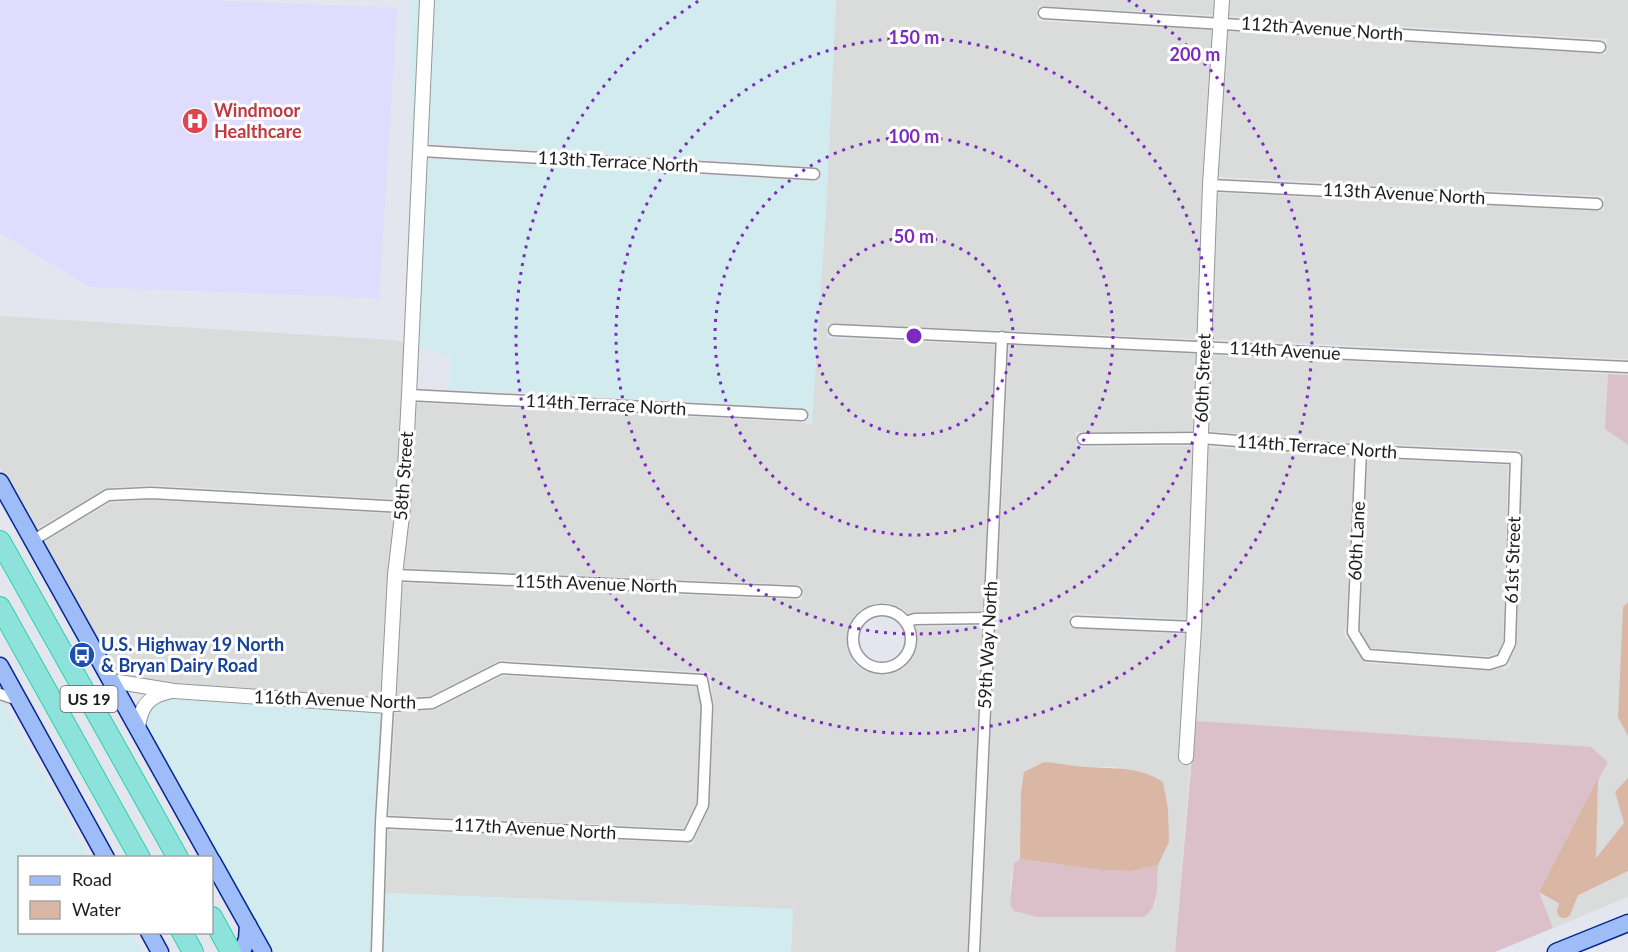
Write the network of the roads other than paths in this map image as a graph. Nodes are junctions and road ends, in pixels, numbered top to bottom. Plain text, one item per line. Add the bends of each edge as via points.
1 (427, 0) edge
2 (1222, 0) edge
3 (1044, 14) dead end
4 (1221, 23) junction
5 (1600, 46) dead end
6 (422, 151) junction
7 (814, 174) dead end
8 (1210, 185) junction
9 (1597, 204) dead end
10 (834, 330) dead end
11 (1002, 337) junction
12 (1204, 347) junction
13 (1628, 367) edge
14 (409, 394) junction
15 (802, 415) dead end
16 (1201, 438) junction
17 (1083, 439) dead end
18 (1361, 451) junction
19 (1515, 458) joint
20 (0, 482) edge
21 (403, 507) junction
22 (32, 540) junction
23 (0, 541) edge
24 (395, 575) junction
25 (796, 592) dead end
26 (0, 607) edge
27 (989, 618) junction
28 (906, 622) junction
29 (1076, 622) dead end
30 (1194, 627) junction
31 (1502, 660) joint
32 (0, 666) edge
33 (112, 681) junction
34 (174, 691) junction
35 (0, 694) edge
36 (18, 700) junction
37 (388, 706) junction
38 (138, 728) junction
39 (1186, 757) dead end
40 (381, 822) junction
41 (688, 836) joint
42 (105, 856) edge
43 (139, 856) edge
44 (177, 856) edge
45 (209, 856) edge
46 (213, 863) edge
47 (213, 921) edge
48 (1628, 923) edge
49 (248, 925) junction
50 (150, 934) edge
51 (160, 952) edge
52 (231, 952) edge
53 (242, 952) edge
54 (263, 952) edge
55 (377, 952) edge
56 (974, 952) edge
57 (1556, 952) edge

1 - 6 street, 58th Street
2 - 4 street, 60th Street
3 - 4 street, 112th Avenue North
4 - 5 street, 112th Avenue North
4 - 8 street, 60th Street
6 - 7 street, 113th Terrace North
6 - 14 street, 58th Street
8 - 9 street, 113th Avenue North
8 - 12 street, 60th Street
10 - 11 street, 114th Avenue
11 - 12 street, 114th Avenue
11 - 27 street, 59th Way North
12 - 13 street, 114th Avenue
12 - 16 street, 60th Street
14 - 15 street, 114th Terrace North
14 - 21 street, 58th Street
16 - 17 street, 114th Terrace North
16 - 18 street, 114th Terrace North
16 - 30 street, 60th Street
18 - 19 street, 114th Terrace North
18 - 31 street, 60th Lane via 1353,632 1367,655 1489,664
19 - 31 street, 61st Street via 1510,643
20 - 22 main road
21 - 22 street via 151,493 108,495
21 - 24 street, 58th Street
22 - 33 main road
23 - 44 highway, US 19
24 - 25 street, 115th Avenue North
24 - 37 street, 58th Street
26 - 43 highway, US 19
27 - 28 street
27 - 56 street, 59th Way North
28 - 28 street via 887,610 865,615 853,634 858,656 877,668 899,663 911,644
29 - 30 street
30 - 39 street, 60th Street
32 - 36 main road
33 - 34 street, 116th Avenue North
33 - 38 main road
34 - 37 street, 116th Avenue North
34 - 38 street, 116th Avenue North via 155,695 146,703
35 - 36 street
36 - 42 main road
37 - 40 street, 58th Street
37 - 41 street, 116th Avenue North via 432,703 501,668 702,680 707,706 704,805
38 - 45 main road
40 - 41 street, 117th Avenue North
40 - 55 street, 58th Street
46 - 49 main road
47 - 52 highway
48 - 57 main road
49 - 53 main road
49 - 54 main road
50 - 51 main road

